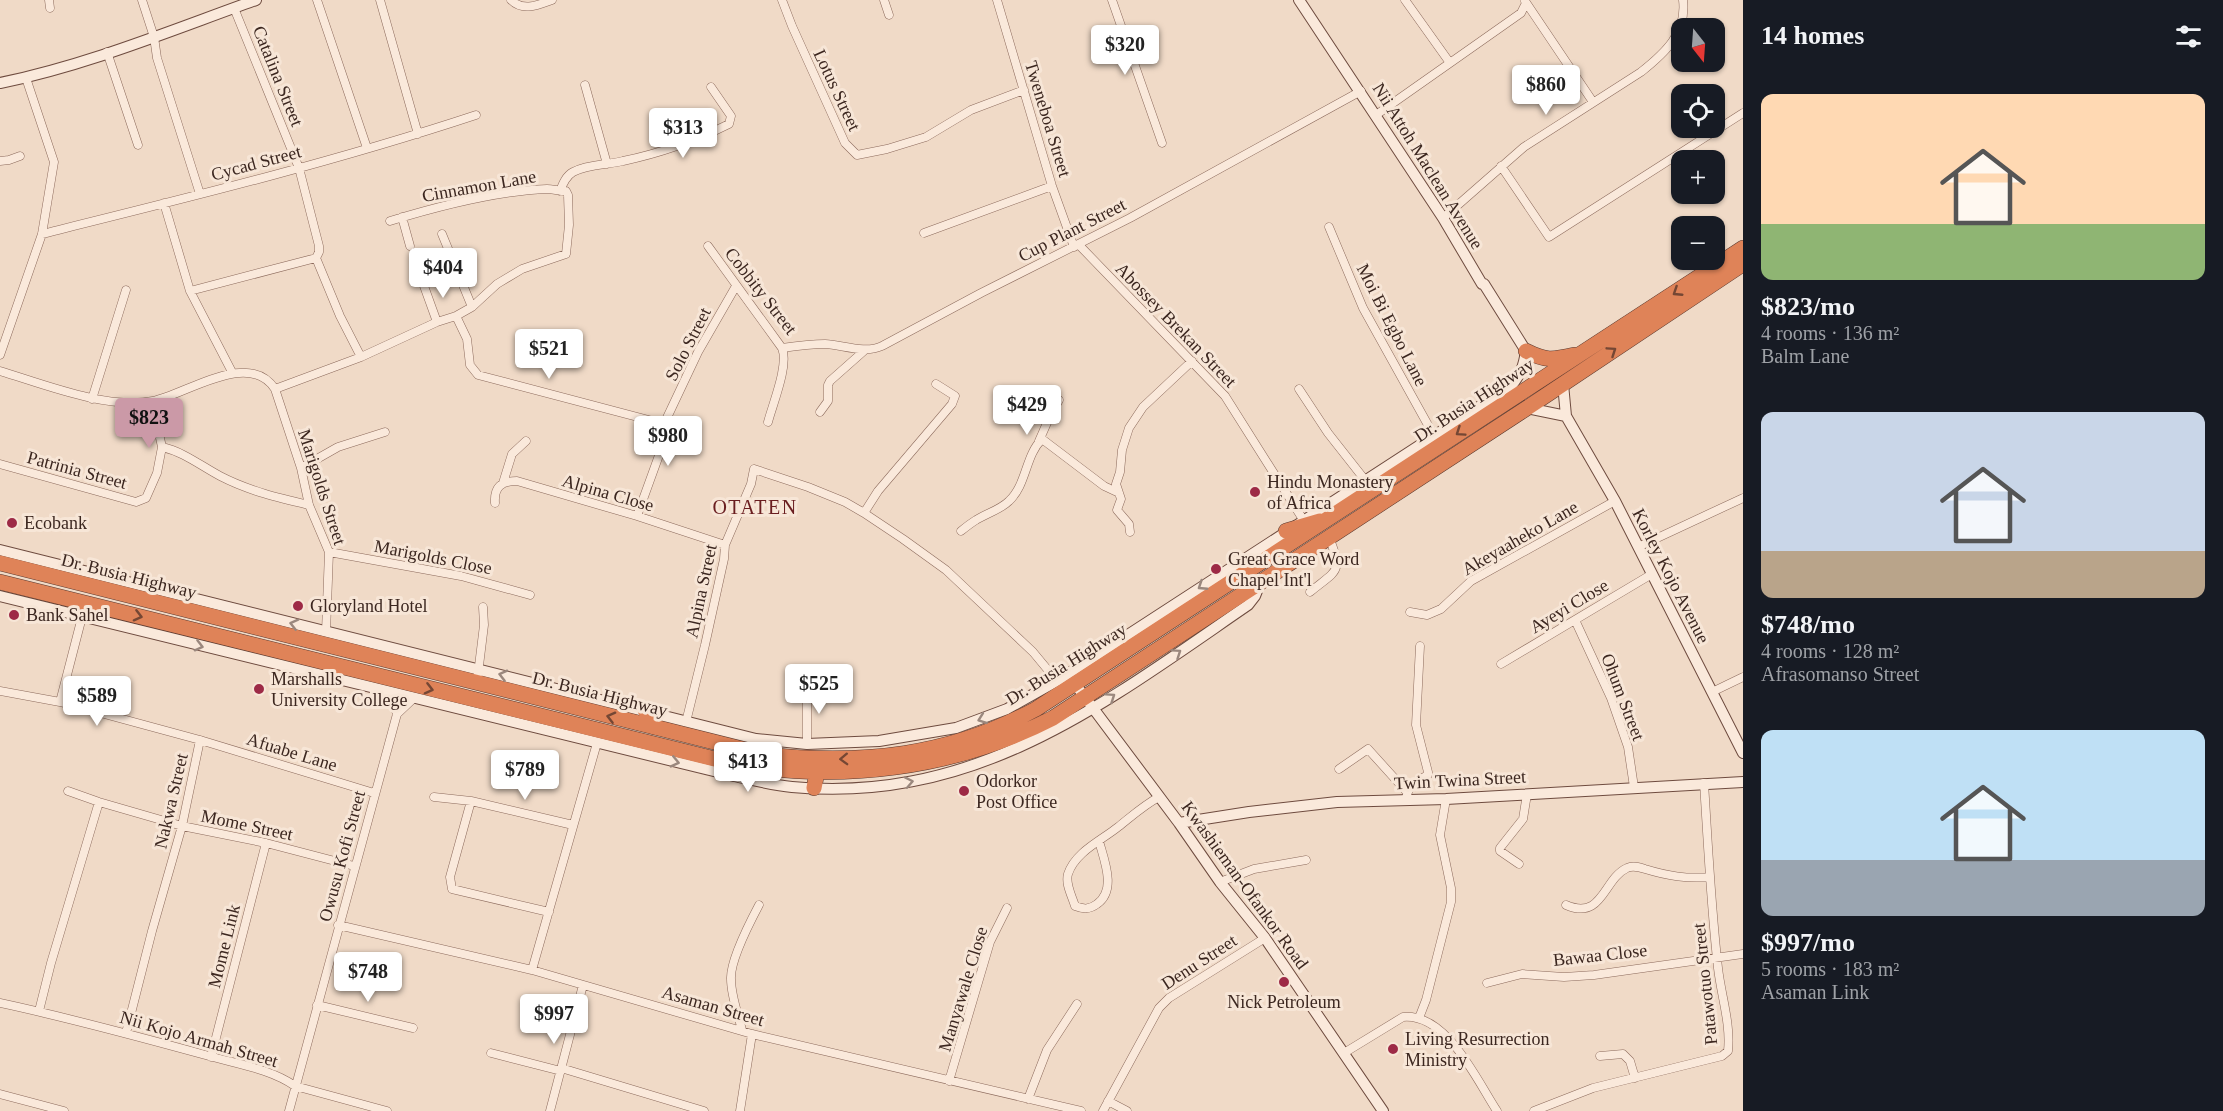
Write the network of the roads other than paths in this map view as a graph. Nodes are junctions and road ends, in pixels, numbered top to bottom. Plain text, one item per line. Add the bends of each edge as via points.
1 (142, 0) edge
2 (256, 0) edge
3 (317, 0) edge
4 (380, 0) edge
5 (511, 0) edge
6 (552, 0) edge
7 (782, 0) edge
8 (884, 0) edge
9 (997, 0) edge
10 (1112, 0) edge
11 (1299, 0) edge
12 (1405, 0) edge
13 (1683, 0) edge
14 (1525, 1) edge
15 (234, 8) junction
16 (889, 15) dead end
17 (154, 37) junction
18 (107, 52) junction
19 (1450, 63) junction
20 (26, 78) junction
21 (0, 83) edge
22 (585, 85) dead end
23 (711, 87) dead end
24 (1024, 90) junction
25 (1361, 91) junction
26 (1593, 102) junction
27 (1743, 113) edge
28 (476, 115) dead end
29 (1376, 115) junction
30 (418, 134) junction
31 (1162, 143) dead end
32 (138, 145) dead end
33 (367, 148) junction
34 (20, 156) dead end
35 (0, 161) edge
36 (607, 164) junction
37 (1501, 166) junction
38 (299, 168) junction
39 (1052, 186) junction
40 (560, 191) junction
41 (200, 194) junction
42 (164, 203) junction
43 (402, 217) junction
44 (1443, 218) junction
45 (390, 221) dead end
46 (1329, 227) dead end
47 (924, 233) dead end
48 (42, 234) junction
49 (442, 234) dead end
50 (410, 246) dead end
51 (708, 246) dead end
52 (1077, 246) junction
53 (1743, 248) edge
54 (316, 258) junction
55 (1743, 264) edge
56 (424, 286) dead end
57 (736, 286) junction
58 (126, 290) dead end
59 (190, 291) junction
60 (472, 307) junction
61 (456, 316) junction
62 (437, 322) junction
63 (782, 348) junction
64 (865, 350) junction
65 (1526, 351) junction
66 (1583, 353) junction
67 (0, 355) edge
68 (361, 357) junction
69 (1192, 361) junction
70 (0, 371) edge
71 (232, 372) junction
72 (936, 384) dead end
73 (1563, 384) junction
74 (275, 389) junction
75 (1299, 389) dead end
76 (92, 399) junction
77 (1059, 400) dead end
78 (152, 402) junction
79 (1527, 408) junction
80 (820, 412) dead end
81 (1566, 416) junction
82 (768, 422) dead end
83 (664, 424) junction
84 (385, 432) dead end
85 (1433, 434) junction
86 (526, 441) dead end
87 (1039, 441) junction
88 (162, 447) junction
89 (0, 464) edge
90 (301, 468) junction
91 (1365, 480) junction
92 (503, 483) junction
93 (1119, 493) junction
94 (1743, 498) edge
95 (1615, 501) junction
96 (495, 503) dead end
97 (309, 505) junction
98 (864, 513) junction
99 (637, 516) junction
100 (1314, 522) junction
101 (961, 531) dead end
102 (1286, 531) joint
103 (1130, 532) dead end
104 (1329, 537) junction
105 (725, 545) junction
106 (1638, 547) junction
107 (0, 550) edge
108 (329, 552) junction
109 (0, 563) edge
110 (0, 570) edge
111 (1652, 574) junction
112 (58, 579) junction
113 (0, 582) edge
114 (1310, 592) dead end
115 (530, 595) dead end
116 (0, 596) edge
117 (1199, 602) junction
118 (483, 607) dead end
119 (1410, 612) dead end
120 (209, 616) junction
121 (82, 617) junction
122 (1575, 620) junction
123 (326, 632) junction
124 (204, 633) junction
125 (1420, 646) dead end
126 (380, 659) junction
127 (1501, 664) dead end
128 (377, 676) junction
129 (477, 676) junction
130 (1743, 676) edge
131 (1058, 681) junction
132 (1075, 684) junction
133 (0, 691) edge
134 (389, 692) junction
135 (1712, 692) junction
136 (803, 695) dead end
137 (414, 698) junction
138 (60, 702) junction
139 (1090, 703) junction
140 (645, 710) junction
141 (397, 714) junction
142 (1074, 720) junction
143 (686, 722) junction
144 (1106, 725) junction
145 (654, 727) junction
146 (1013, 736) junction
147 (1739, 736) edge
148 (200, 740) junction
149 (597, 743) junction
150 (807, 744) junction
151 (1743, 753) edge
152 (1339, 769) dead end
153 (818, 772) junction
154 (1743, 782) edge
155 (1704, 783) junction
156 (1634, 787) junction
157 (814, 788) junction
158 (68, 791) dead end
159 (374, 793) junction
160 (1527, 794) junction
161 (1406, 795) junction
162 (1159, 796) junction
163 (434, 797) dead end
164 (1446, 799) junction
165 (471, 801) junction
166 (99, 802) junction
167 (1179, 823) junction
168 (573, 825) junction
169 (182, 826) junction
170 (1099, 841) junction
171 (266, 843) junction
172 (1306, 861) dead end
173 (1519, 864) dead end
174 (354, 866) junction
175 (1710, 878) junction
176 (1220, 882) junction
177 (759, 905) dead end
178 (1566, 905) dead end
179 (1007, 908) dead end
180 (549, 912) junction
181 (338, 925) junction
182 (1265, 938) junction
183 (1743, 954) edge
184 (1717, 958) junction
185 (532, 970) junction
186 (1487, 983) dead end
187 (583, 985) junction
188 (0, 1003) edge
189 (1077, 1004) dead end
190 (317, 1005) junction
191 (39, 1011) junction
192 (1419, 1018) junction
193 (413, 1028) dead end
194 (742, 1030) junction
195 (126, 1033) junction
196 (752, 1034) junction
197 (491, 1053) dead end
198 (1344, 1053) junction
199 (1600, 1056) dead end
200 (211, 1057) junction
201 (561, 1069) junction
202 (1635, 1078) junction
203 (949, 1080) junction
204 (296, 1086) junction
205 (0, 1094) edge
206 (1028, 1099) junction
207 (1108, 1101) junction
208 (34, 1107) edge
209 (64, 1111) edge
210 (289, 1111) edge
211 (387, 1111) edge
212 (550, 1111) edge
213 (704, 1111) edge
214 (740, 1111) edge
215 (1081, 1111) edge
216 (1103, 1111) edge
217 (1127, 1111) edge
218 (1383, 1111) edge
219 (1497, 1111) edge
220 (1534, 1111) edge

1 - 17 street
2 - 15 street
3 - 33 street
4 - 30 street
5 - 6 street via 519,7 527,7
7 - 24 street, Lotus Street via 844,143 857,155 926,137 971,110
8 - 16 street
9 - 24 street, Tweneboa Street
10 - 31 street
11 - 25 street, Nii Attoh Maclean Avenue
12 - 19 street
13 - 26 street via 1684,17 1673,42 1641,72
14 - 19 street via 1521,13
14 - 26 street
15 - 17 street
15 - 38 street, Catalina Street
17 - 18 street
17 - 41 street via 157,58
18 - 20 street
18 - 32 street
19 - 29 street
20 - 21 street
20 - 48 street via 54,162
22 - 36 street
23 - 36 street, Cinnamon Lane via 730,116 729,124 677,148
24 - 39 street, Tweneboa Street
25 - 29 street, Nii Attoh Maclean Avenue
25 - 52 street, Cup Plant Street
26 - 37 street
27 - 37 street via 1549,237
28 - 30 street, Cycad Street
29 - 44 street, Nii Attoh Maclean Avenue
30 - 33 street, Cycad Street
33 - 38 street, Cycad Street
34 - 35 street
36 - 40 street, Cinnamon Lane via 571,173
37 - 44 street
38 - 41 street, Cycad Street
38 - 54 street, Catalina Street via 319,246
39 - 47 street
39 - 52 street, Tweneboa Street
40 - 43 street, Cinnamon Lane via 549,189 467,201
40 - 60 street via 568,195 567,254 522,269 497,284
41 - 42 street, Cycad Street
42 - 48 street, Cycad Street
42 - 59 street
43 - 45 street, Cinnamon Lane
43 - 50 street
44 - 65 street, Nii Attoh Maclean Avenue
46 - 85 street, Moi Bi Egbo Lane via 1363,309
48 - 67 street
49 - 60 street
51 - 57 street, Cobbity Street
52 - 64 street, Cup Plant Street via 882,346
52 - 69 street, Abossey Brekan Street
53 -> 66 highway, Dr. Busia Highway
54 - 59 street
54 - 68 street, Catalina Street
73 -> 55 highway, Dr. Busia Highway
56 - 62 street
57 - 63 street, Cobbity Street
57 - 83 street, Solo Street via 698,352
58 - 76 street
59 - 71 street
60 - 61 street
61 - 62 street
61 - 83 street via 467,339 470,365 478,375
62 - 68 street
63 - 64 street, Cobbity Street via 822,344
63 - 82 street via 784,362
64 - 80 street, Cup Plant Street via 830,381 828,401
65 - 66 highway via 1550,360
65 - 85 street via 1523,368 1511,386
66 -> 100 highway, Dr. Busia Highway
68 - 74 street
69 - 93 street via 1143,407 1129,428 1116,484
69 - 100 street, Abossey Brekan Street via 1225,396
70 - 76 street
71 - 74 street via 260,375
71 - 78 street
72 - 98 street via 955,396 952,404
73 - 79 highway, Dr. Busia Highway
73 - 81 street, Korley Kojo Avenue
74 - 90 street, Marigolds Street
75 - 91 street
76 - 78 street
77 - 87 street
78 - 88 street
79 - 81 street
79 - 104 highway, Dr. Busia Highway
81 - 95 street, Korley Kojo Avenue
83 - 99 street, Solo Street via 668,430
84 - 90 street via 338,447
85 - 91 street
86 - 92 street via 512,454
87 - 93 street via 1045,440 1104,486
87 - 101 street via 1024,479 1010,501
88 - 89 street, Patrinia Street via 147,498 136,502
88 - 97 street via 256,492
90 - 97 street, Marigolds Street
91 - 100 street
92 - 96 street via 498,486
92 - 99 street, Alpina Close via 523,483
93 - 103 street via 1117,510 1129,524
94 - 106 street
95 - 106 street, Korley Kojo Avenue
95 - 119 street, Akeyaaheko Lane via 1471,581 1441,609 1427,615
97 - 108 street, Marigolds Street
98 - 105 street, Alpina Street via 808,487 754,469
98 - 131 street via 946,570
99 - 105 street, Alpina Close
100 - 102 highway
100 - 117 highway, Dr. Busia Highway
102 -> 131 street, Dr. Busia Highway
104 - 114 street via 1338,566
139 -> 104 highway, Dr. Busia Highway
105 - 143 street, Alpina Street
106 - 111 street, Korley Kojo Avenue
123 -> 107 street, Dr. Busia Highway
108 - 115 street, Marigolds Close via 461,576
108 - 123 street, Marigolds Street
109 - 112 highway, Dr. Busia Highway
110 - 112 highway
111 - 122 street, Ayeyi Close
111 - 135 street, Korley Kojo Avenue
112 - 120 highway, Dr. Busia Highway
113 -> 124 highway, Dr. Busia Highway
116 - 121 street, Dr. Busia Highway
117 - 132 highway, Dr. Busia Highway
117 - 139 highway via 1182,626 1099,680
118 - 129 street
120 - 124 highway via 212,627
120 - 126 highway, Dr. Busia Highway
121 -> 134 street, Dr. Busia Highway
121 - 138 street
122 - 127 street, Ayeyi Close
122 - 156 street, Ohum Street via 1628,747
123 - 129 street, Dr. Busia Highway
124 - 128 highway, Dr. Busia Highway
125 - 161 street via 1416,724 1428,775 1414,783
126 - 128 highway via 372,666
126 - 129 highway, Dr. Busia Highway
128 -> 153 highway, Dr. Busia Highway via 731,763
140 -> 129 street, Dr. Busia Highway
145 -> 129 highway, Dr. Busia Highway
130 - 135 street
131 -> 150 street, Dr. Busia Highway via 1007,709 956,728 879,741
132 - 139 street, Kwashieman-Ofankor Road
132 -> 145 highway, Dr. Busia Highway via 994,729 951,744 885,757 835,760 766,755
132 - 146 highway via 1070,699
133 - 138 street, Nakwa Street
134 - 137 street, Dr. Busia Highway
134 - 141 street
135 - 147 street, Korley Kojo Avenue
136 - 150 street via 807,700
137 - 141 street
137 - 149 street, Dr. Busia Highway
138 - 148 street, Nakwa Street
139 - 142 street, Dr. Busia Highway
139 - 144 street, Kwashieman-Ofankor Road
139 - 146 highway, Dr. Busia Highway
140 - 143 street, Dr. Busia Highway
140 - 145 highway
141 - 159 street, Owusu Kofi Street
142 - 144 street via 1092,719
157 -> 142 street, Dr. Busia Highway via 856,788 950,773 999,757
143 - 150 street, Dr. Busia Highway via 756,739
144 - 162 street, Kwashieman-Ofankor Road
146 - 153 highway, Dr. Busia Highway via 926,762
147 - 151 street, Korley Kojo Avenue
148 - 159 street, Afuabe Lane
148 - 169 street, Nakwa Street
149 -> 157 street, Dr. Busia Highway via 734,776
149 - 168 street
152 - 161 street via 1368,748
153 - 157 highway
154 - 155 street, Twin Twina Street
155 - 156 street, Twin Twina Street
155 - 175 street, Patawotuo Street
156 - 160 street, Twin Twina Street
158 - 166 street, Mome Street
159 - 174 street, Owusu Kofi Street
160 - 164 street, Twin Twina Street
160 - 173 street via 1523,819 1500,848
161 - 164 street, Twin Twina Street
161 - 167 street, Twin Twina Street
162 - 167 street, Kwashieman-Ofankor Road
162 - 170 street
163 - 165 street
164 - 192 street via 1440,834 1451,902
165 - 168 street
165 - 180 street via 450,876 453,889
166 - 169 street, Mome Street
166 - 191 street
167 - 176 street, Kwashieman-Ofankor Road
168 - 180 street
169 - 171 street, Mome Street
169 - 195 street, Nakwa Street
170 - 170 street via 1077,860 1068,874 1075,906 1083,909 1095,906 1105,896 1108,875
171 - 174 street, Mome Street
171 - 200 street, Mome Link
172 - 176 street via 1246,871
174 - 181 street, Owusu Kofi Street
175 - 178 street via 1678,879 1636,866 1628,868 1596,903 1575,909
175 - 184 street, Patawotuo Street
176 - 182 street, Kwashieman-Ofankor Road
177 - 194 street via 732,969
179 - 203 street, Manyawale Close via 990,942
180 - 185 street
181 - 185 street, Asaman Street
181 - 190 street, Owusu Kofi Street
182 - 198 street, Kwashieman-Ofankor Road
182 - 207 street, Denu Street via 1159,1008
183 - 184 street, Bawaa Close
184 - 186 street, Bawaa Close via 1594,975 1522,974
184 - 202 street, Patawotuo Street via 1728,1051 1722,1056
185 - 187 street, Asaman Street
187 - 194 street, Asaman Street
187 - 201 street
188 - 191 street, Nii Kojo Armah Street
189 - 206 street via 1047,1050
190 - 193 street
190 - 204 street, Owusu Kofi Street
191 - 195 street, Nii Kojo Armah Street
192 - 198 street via 1403,1017
192 - 219 street via 1447,1036
194 - 196 street, Asaman Street
195 - 200 street, Nii Kojo Armah Street
196 - 203 street, Asaman Street
196 - 214 street
197 - 201 street
198 - 218 street, Kwashieman-Ofankor Road
199 - 202 street via 1623,1054 1630,1061
200 - 204 street, Nii Kojo Armah Street
201 - 212 street
201 - 213 street
202 - 220 street, Patawotuo Street via 1593,1088
203 - 206 street, Asaman Street
204 - 210 street, Owusu Kofi Street
204 - 211 street, Nii Kojo Armah Street
205 - 208 street
206 - 215 street, Asaman Street
207 - 216 street, Denu Street
207 - 217 street
208 - 209 street

